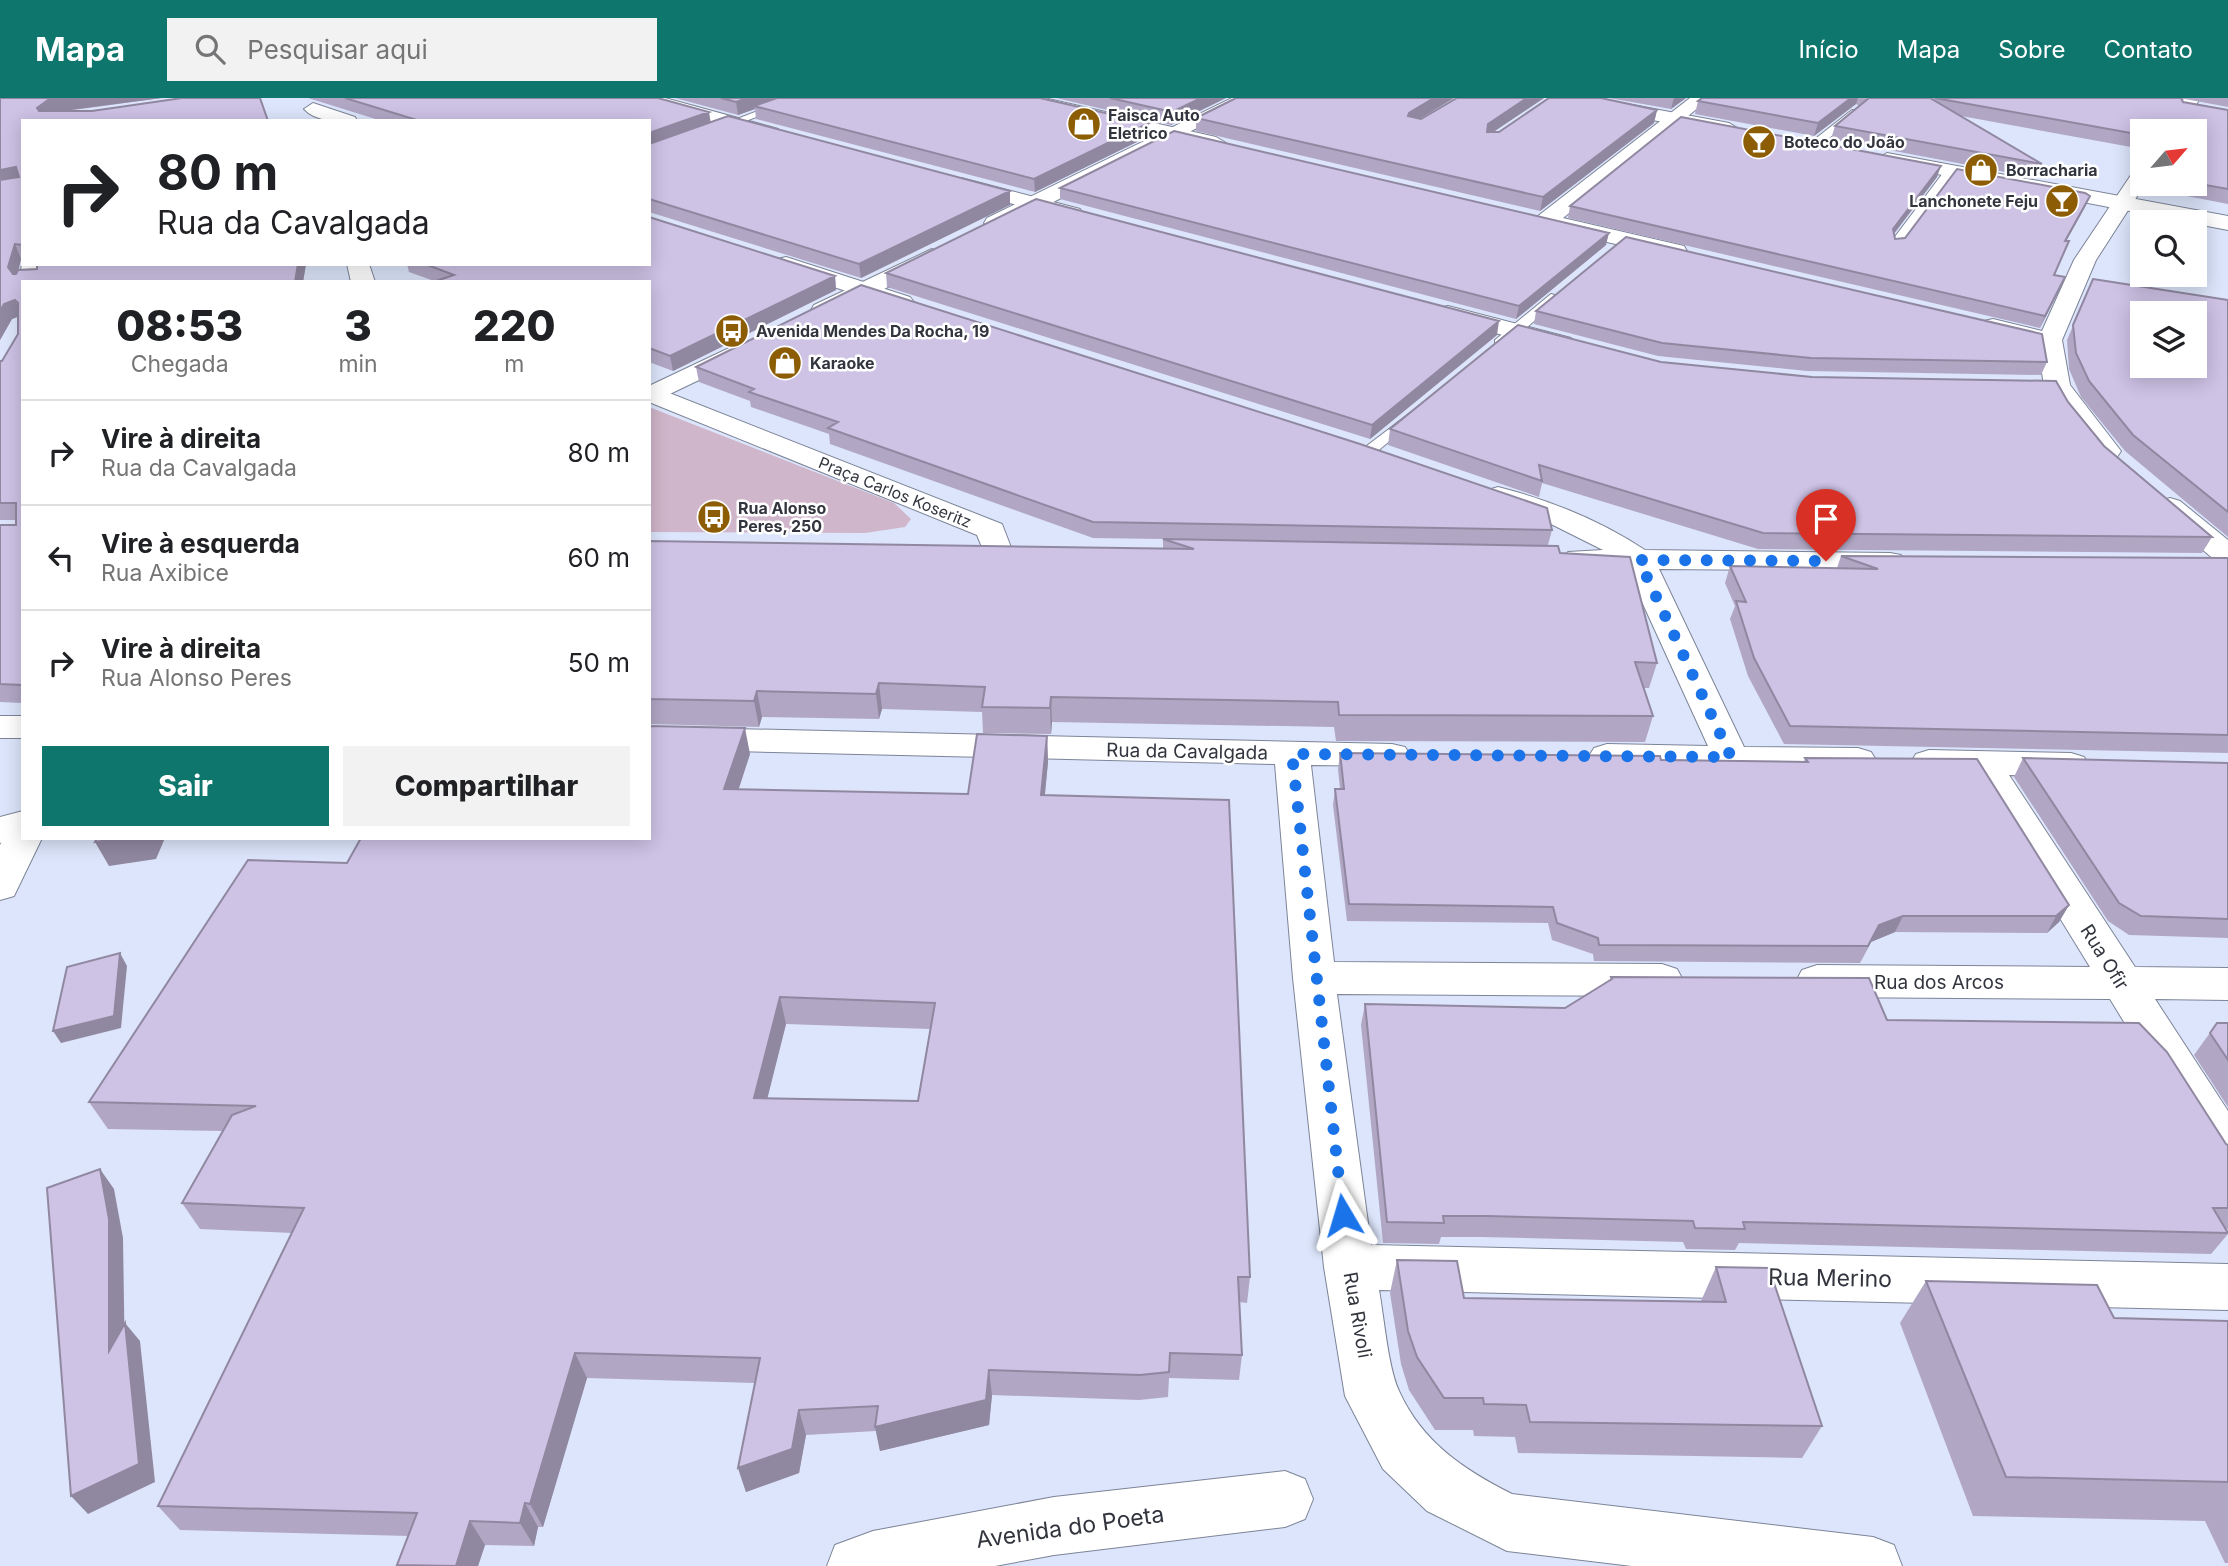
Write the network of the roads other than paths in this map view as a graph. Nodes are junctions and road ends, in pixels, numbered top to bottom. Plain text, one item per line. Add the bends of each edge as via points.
1 (644, 98) edge
2 (800, 98) edge
3 (1020, 98) edge
4 (1247, 98) edge
5 (1558, 98) edge
6 (1701, 98) edge
7 (2188, 103) edge
8 (313, 109) edge
9 (1860, 109) edge
10 (2207, 112) edge
11 (1674, 118) junction
12 (342, 119) edge
13 (2179, 119) edge
14 (734, 122) junction
15 (710, 132) edge
16 (1752, 133) edge
17 (1174, 134) junction
18 (799, 140) edge
19 (1789, 141) edge
20 (1814, 145) junction
21 (1233, 148) edge
22 (1841, 150) edge
23 (1868, 156) edge
24 (1950, 171) junction
25 (942, 179) edge
26 (2130, 191) edge
27 (1033, 204) junction
28 (2121, 204) junction
29 (1523, 215) edge
30 (1100, 221) edge
31 (1546, 221) junction
32 (2228, 223) edge
33 (973, 234) edge
34 (1895, 245) edge
35 (949, 247) edge
36 (1692, 255) edge
37 (763, 257) edge
38 (1565, 289) edge
39 (864, 290) junction
40 (1422, 306) edge
41 (931, 311) edge
42 (1969, 320) edge
43 (800, 322) edge
44 (1516, 331) junction
45 (2050, 340) junction
46 (759, 341) edge
47 (1580, 348) edge
48 (1484, 356) edge
49 (651, 394) edge
50 (651, 394) edge
51 (1421, 408) edge
52 (1342, 442) edge
53 (1369, 451) junction
54 (1394, 460) edge
55 (2120, 467) edge
56 (1471, 486) edge
57 (2150, 491) edge
58 (957, 549) edge
59 (1544, 558) edge
60 (1639, 560) junction
61 (2219, 561) edge
62 (1913, 562) edge
63 (0, 727) edge
64 (21, 727) edge
65 (651, 738) edge
66 (1292, 754) junction
67 (1429, 755) edge
68 (1580, 756) edge
69 (1731, 757) junction
70 (1983, 763) junction
71 (2105, 765) edge
72 (21, 825) edge
73 (0, 830) edge
74 (22, 840) edge
75 (0, 886) edge
76 (1314, 978) junction
77 (1704, 981) edge
78 (1774, 981) edge
79 (2122, 983) junction
80 (2228, 984) edge
81 (2228, 1150) edge
82 (1349, 1267) junction
83 (2228, 1287) edge
84 (1285, 1499) dead end
85 (856, 1566) edge
86 (1873, 1566) edge

1 - 14 street
2 - 14 lane
3 - 17 street
4 - 17 street
5 - 11 street
6 - 11 street
7 - 10 street
7 - 13 street
8 - 12 street
9 - 20 lane
11 - 16 street
11 - 31 street
14 - 15 lane
14 - 18 street
17 - 21 street
17 - 27 street
19 - 20 street
20 - 22 street
23 - 24 street
24 - 28 street
24 - 34 lane
25 - 27 street
26 - 28 street
27 - 30 street
27 - 33 street
28 - 32 street
28 - 45 street via 2085,260
29 - 31 street
31 - 36 street via 1620,243
35 - 39 street
37 - 39 street
38 - 44 lane
39 - 41 street
39 - 43 street
40 - 44 street
42 - 45 street
44 - 47 street
44 - 48 lane
45 - 55 street via 2044,386
46 - 49 street
50 - 58 street, Praça Carlos Koseritz via 991,530 1011,550
51 - 53 lane
52 - 53 street
53 - 54 street
56 - 60 street via 1560,517 1606,538
57 - 61 street
59 - 60 street
60 - 62 street
60 - 69 street
63 - 64 street
65 - 66 street, Rua da Cavalgada
66 - 67 street, Rua da Cavalgada
66 - 76 street, Rua Rivoli
68 - 69 street
69 - 70 street
70 - 71 street
70 - 79 street, Rua Ofir
72 - 73 street
74 - 75 street
76 - 77 street
76 - 82 street, Rua Rivoli
78 - 79 street, Rua dos Arcos
79 - 80 street, Rua dos Arcos
79 - 81 street, Rua Ofir
82 - 83 street, Rua Merino
82 - 86 street, Rua Rivoli via 1372,1396 1403,1450 1447,1491 1507,1522
84 - 85 street, Avenida do Poeta via 1054,1526

